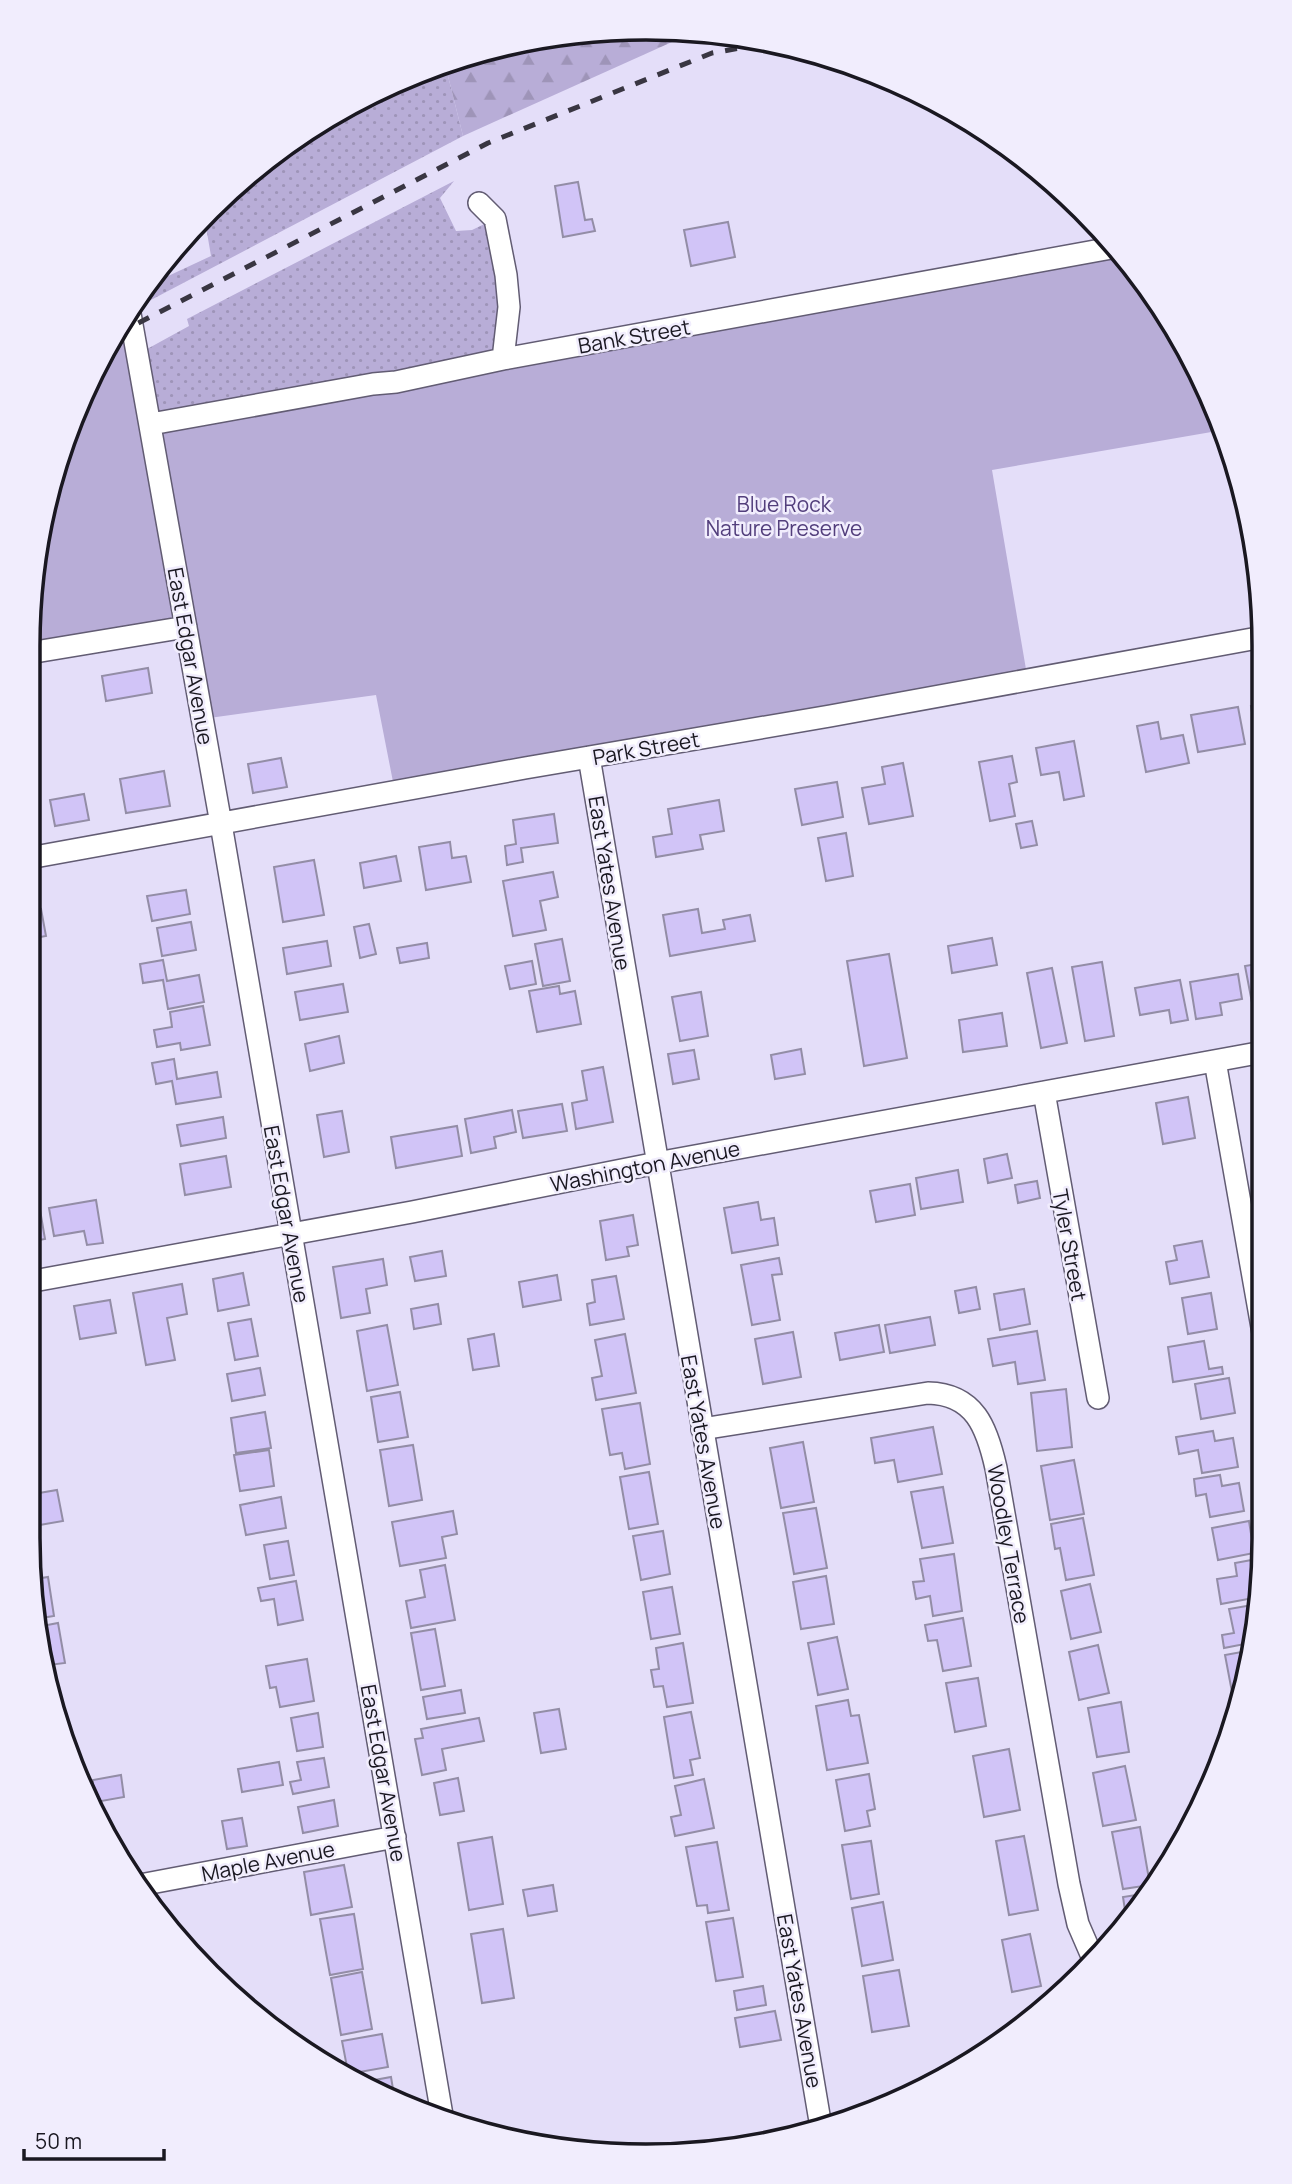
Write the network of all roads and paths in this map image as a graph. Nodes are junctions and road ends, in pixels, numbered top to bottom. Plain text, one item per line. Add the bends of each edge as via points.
1 (479, 203) dead end
2 (1103, 250) edge
3 (133, 324) edge
4 (503, 359) junction
5 (150, 424) junction
6 (186, 626) junction
7 (1252, 639) edge
8 (40, 651) edge
9 (589, 757) junction
10 (221, 824) junction
11 (40, 856) edge
12 (1252, 1054) edge
13 (1215, 1061) junction
14 (1044, 1092) junction
15 (657, 1163) junction
16 (290, 1233) junction
17 (1252, 1271) edge
18 (40, 1280) edge
19 (1098, 1398) dead end
20 (702, 1429) junction
21 (395, 1837) junction
22 (148, 1883) edge
23 (1089, 1950) edge
24 (441, 2108) edge
25 (820, 2118) edge

1 - 4 street via 495,219 506,275 509,307
2 - 4 street, Bank Street
3 - 5 street, East Edgar Avenue
4 - 5 street, Bank Street
5 - 6 street, East Edgar Avenue
6 - 8 street
6 - 10 street, East Edgar Avenue
7 - 9 street, Park Street
9 - 10 street, Park Street
9 - 15 street, East Yates Avenue
10 - 11 street, Park Street
10 - 16 street, East Edgar Avenue
12 - 13 street, Washington Avenue
13 - 14 street, Washington Avenue
13 - 17 street
14 - 15 street, Washington Avenue
14 - 19 street, Tyler Street
15 - 16 street, Washington Avenue
15 - 20 street, East Yates Avenue
16 - 18 street, Washington Avenue
16 - 21 street, East Edgar Avenue
20 - 23 street, Woodley Terrace via 928,1393 956,1399 985,1426 1069,1884
20 - 25 street, East Yates Avenue
21 - 22 street, Maple Avenue
21 - 24 street, East Edgar Avenue

